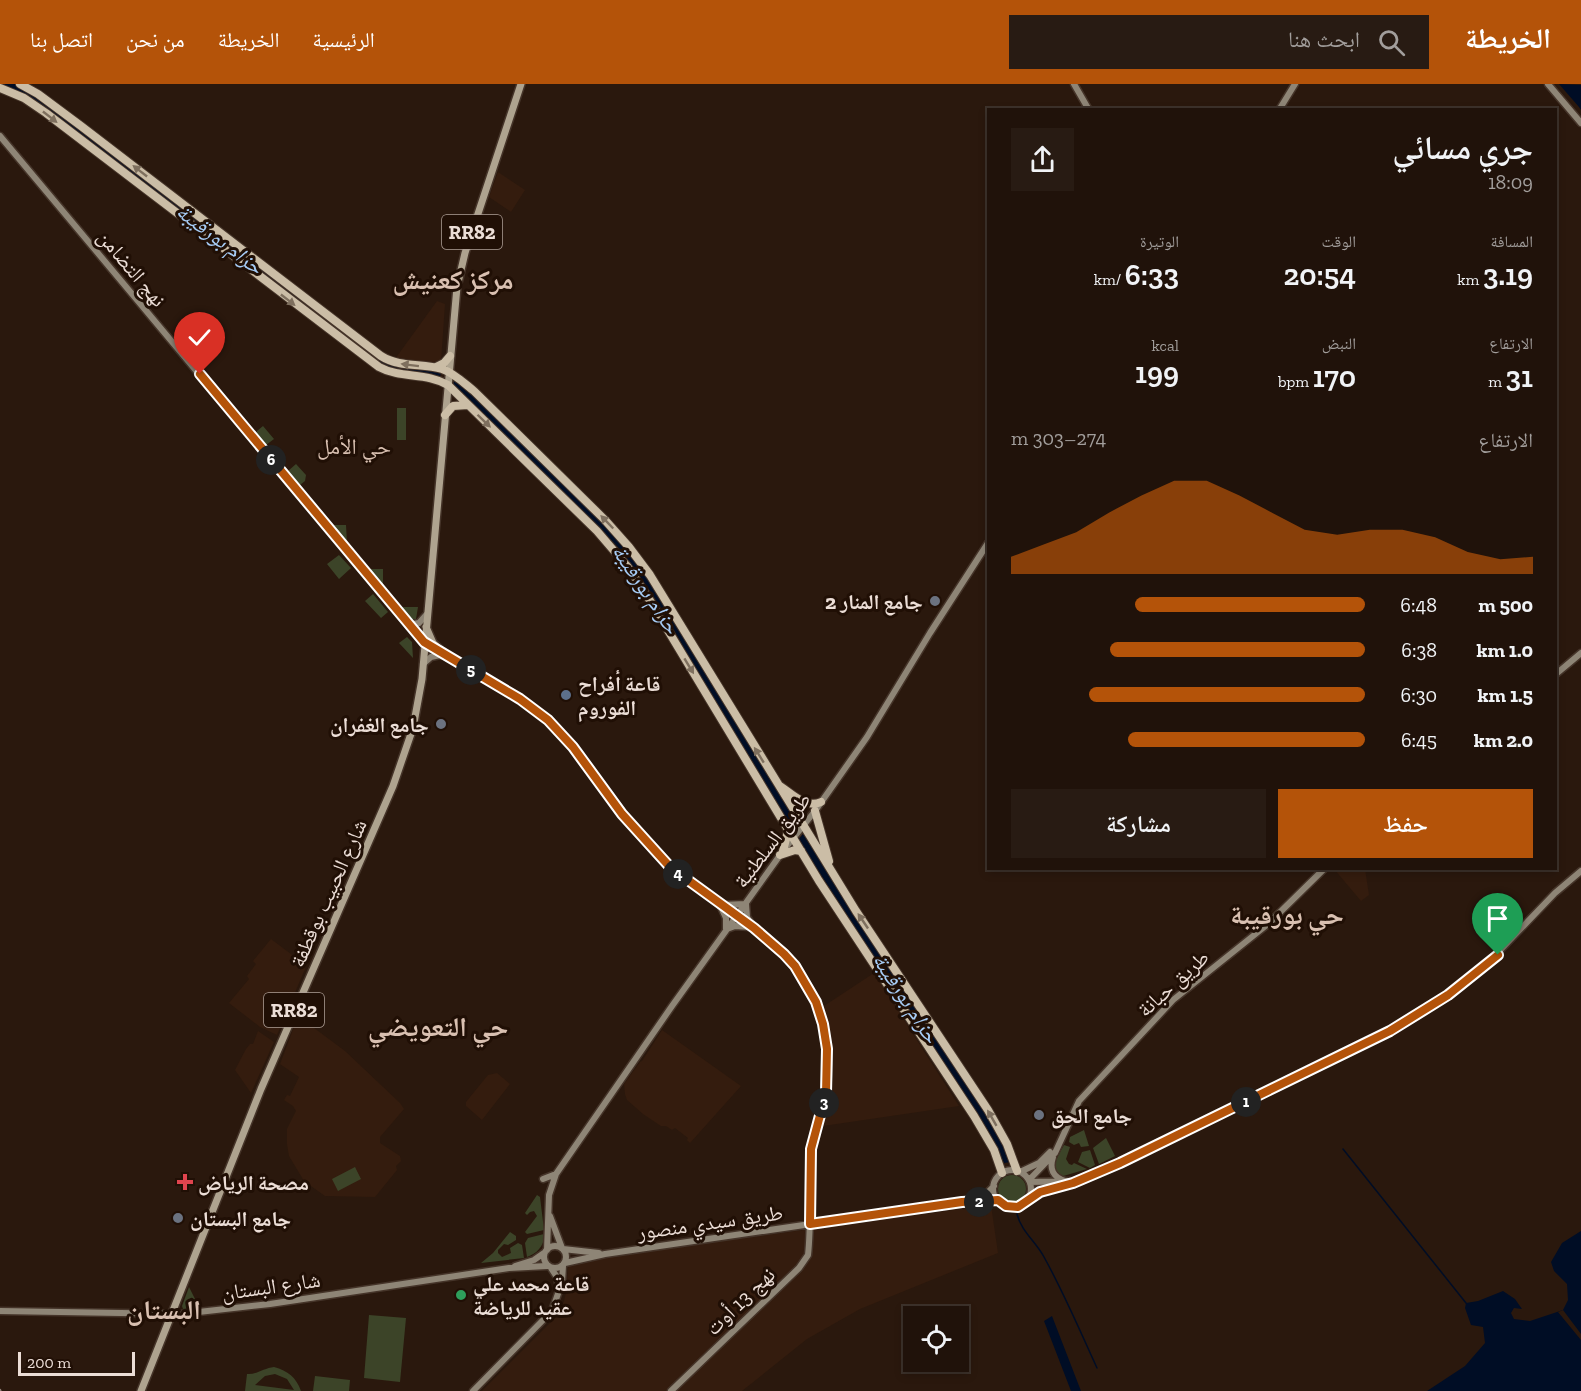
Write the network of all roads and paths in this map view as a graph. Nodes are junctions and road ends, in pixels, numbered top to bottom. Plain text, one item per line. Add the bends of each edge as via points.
1 (20, 84) edge
2 (521, 84) edge
3 (1074, 84) edge
4 (1295, 84) edge
5 (1548, 84) edge
6 (0, 88) edge
7 (1088, 108) edge
8 (1280, 108) edge
9 (1581, 123) edge
10 (0, 136) edge
11 (450, 356) junction
12 (436, 368) junction
13 (449, 372) junction
14 (448, 385) junction
15 (468, 405) junction
16 (445, 415) junction
17 (987, 545) edge
18 (427, 614) junction
19 (426, 624) junction
20 (408, 625) junction
21 (424, 642) junction
22 (1581, 653) edge
23 (445, 654) junction
24 (422, 665) junction
25 (1557, 673) edge
26 (777, 784) junction
27 (821, 802) junction
28 (815, 811) junction
29 (803, 826) junction
30 (788, 829) junction
31 (793, 839) junction
32 (801, 851) junction
33 (782, 853) junction
34 (830, 869) junction
35 (1323, 870) edge
36 (1581, 871) edge
37 (746, 903) junction
38 (720, 905) junction
39 (736, 916) junction
40 (753, 928) junction
41 (726, 930) junction
42 (1061, 1137) junction
43 (1055, 1153) junction
44 (1018, 1171) junction
45 (556, 1173) junction
46 (1002, 1173) junction
47 (543, 1179) dead end
48 (1080, 1180) junction
49 (1030, 1181) junction
50 (1066, 1181) junction
51 (994, 1185) junction
52 (1029, 1198) junction
53 (998, 1200) junction
54 (962, 1202) junction
55 (550, 1215) junction
56 (810, 1224) junction
57 (563, 1249) junction
58 (546, 1251) junction
59 (605, 1254) junction
60 (564, 1264) junction
61 (549, 1267) junction
62 (509, 1268) junction
63 (558, 1292) junction
64 (0, 1311) edge
65 (171, 1315) junction
66 (141, 1391) edge
67 (473, 1391) edge
68 (671, 1391) edge

12 -> 1 highway via 397,363 381,356 45,99
2 - 11 main road, RR82 via 460,270
3 - 7 main road
4 - 8 main road
5 - 9 main road
6 -> 14 highway via 46,113 379,367
10 - 20 main road, نهج التضامن
11 - 12 highway
11 - 13 main road, RR82
12 - 13 highway
13 - 14 main road, RR82
26 -> 13 highway via 629,547 474,391
14 - 15 highway
14 - 16 main road, شارع الحبيب بوقطفة / RR82
15 - 16 highway via 453,406
15 -> 30 highway via 627,566
16 - 18 main road, شارع الحبيب بوقطفة / RR82
17 - 27 main road, طريق السلطنية via 867,737
18 - 19 main road, شارع الحبيب بوقطفة / RR82
18 - 20 main road via 419,623
19 - 21 main road, شارع الحبيب بوقطفة / RR82
19 - 23 main road via 433,643
20 - 21 main road, نهج التضامن
21 - 23 main road, نهج التضامن
21 - 24 main road, شارع الحبيب بوقطفة / RR82
22 - 25 main road
23 - 24 main road via 431,657
23 - 38 main road, نهج التضامن via 548,720 648,844 670,867
24 - 65 main road, شارع الحبيب بوقطفة / RR82 via 416,717 393,786 271,1063
26 - 27 highway via 807,804
26 - 29 highway
27 - 28 main road, طريق السلطنية
28 - 29 main road, طريق السلطنية
28 - 34 highway
29 - 31 main road, طريق السلطنية
29 - 34 highway
30 - 31 highway
30 - 33 highway
31 - 32 highway
31 - 33 main road, طريق السلطنية
32 - 33 highway
32 - 46 highway via 974,1116
33 - 37 main road, طريق السلطنية
44 -> 34 highway via 987,1110
35 - 42 main road, طريق حبانة via 1268,924 1173,1000 1078,1101
36 - 48 main road via 1555,892 1488,964 1415,1017 1278,1087
37 - 38 main road
37 - 39 main road, طريق السلطنية
37 - 40 main road
38 - 39 main road, نهج 13 أوت
38 - 41 main road
39 - 40 main road, نهج 13 أوت
39 - 41 main road, طريق السلطنية
40 - 41 main road via 735,926
40 - 56 main road, نهج 13 أوت via 795,966 816,1002 823,1024 827,1071 823,1108 812,1143
41 - 45 main road, طريق السلطنية
42 - 43 main road, طريق حبانة
42 - 44 main road, طريق حبانة via 1046,1157
43 - 49 main road, طريق حبانة
43 - 50 main road via 1053,1172
44 - 46 main road
44 - 49 main road
45 - 47 main road
45 - 55 main road, طريق السلطنية via 549,1195
46 - 51 main road
48 - 50 main road
48 - 52 main road
49 - 50 main road
49 - 52 main road
51 - 53 main road
51 - 54 main road, طريق سيدي منصور
52 - 53 main road via 1014,1208
53 - 54 main road, طريق سيدي منصور
54 - 56 main road, طريق سيدي منصور
55 - 57 main road, طريق السلطنية
55 - 58 main road, طريق السلطنية
56 - 59 main road, طريق سيدي منصور
56 - 68 main road, نهج 13 أوت via 808,1255 803,1263
57 - 58 main road via 556,1246
57 - 59 main road, طريق سيدي منصور
57 - 60 main road via 567,1256
58 - 61 main road via 544,1260
58 - 62 main road, شارع البستان via 534,1260
59 - 60 main road, طريق سيدي منصور
60 - 61 main road via 558,1269
60 - 63 main road
61 - 62 main road, شارع البستان
61 - 63 main road via 558,1282
62 - 65 main road, شارع البستان
63 - 67 main road via 548,1316
64 - 65 main road, شارع البستان
65 - 66 main road, شارع الحبيب بوقطفة / RR82

